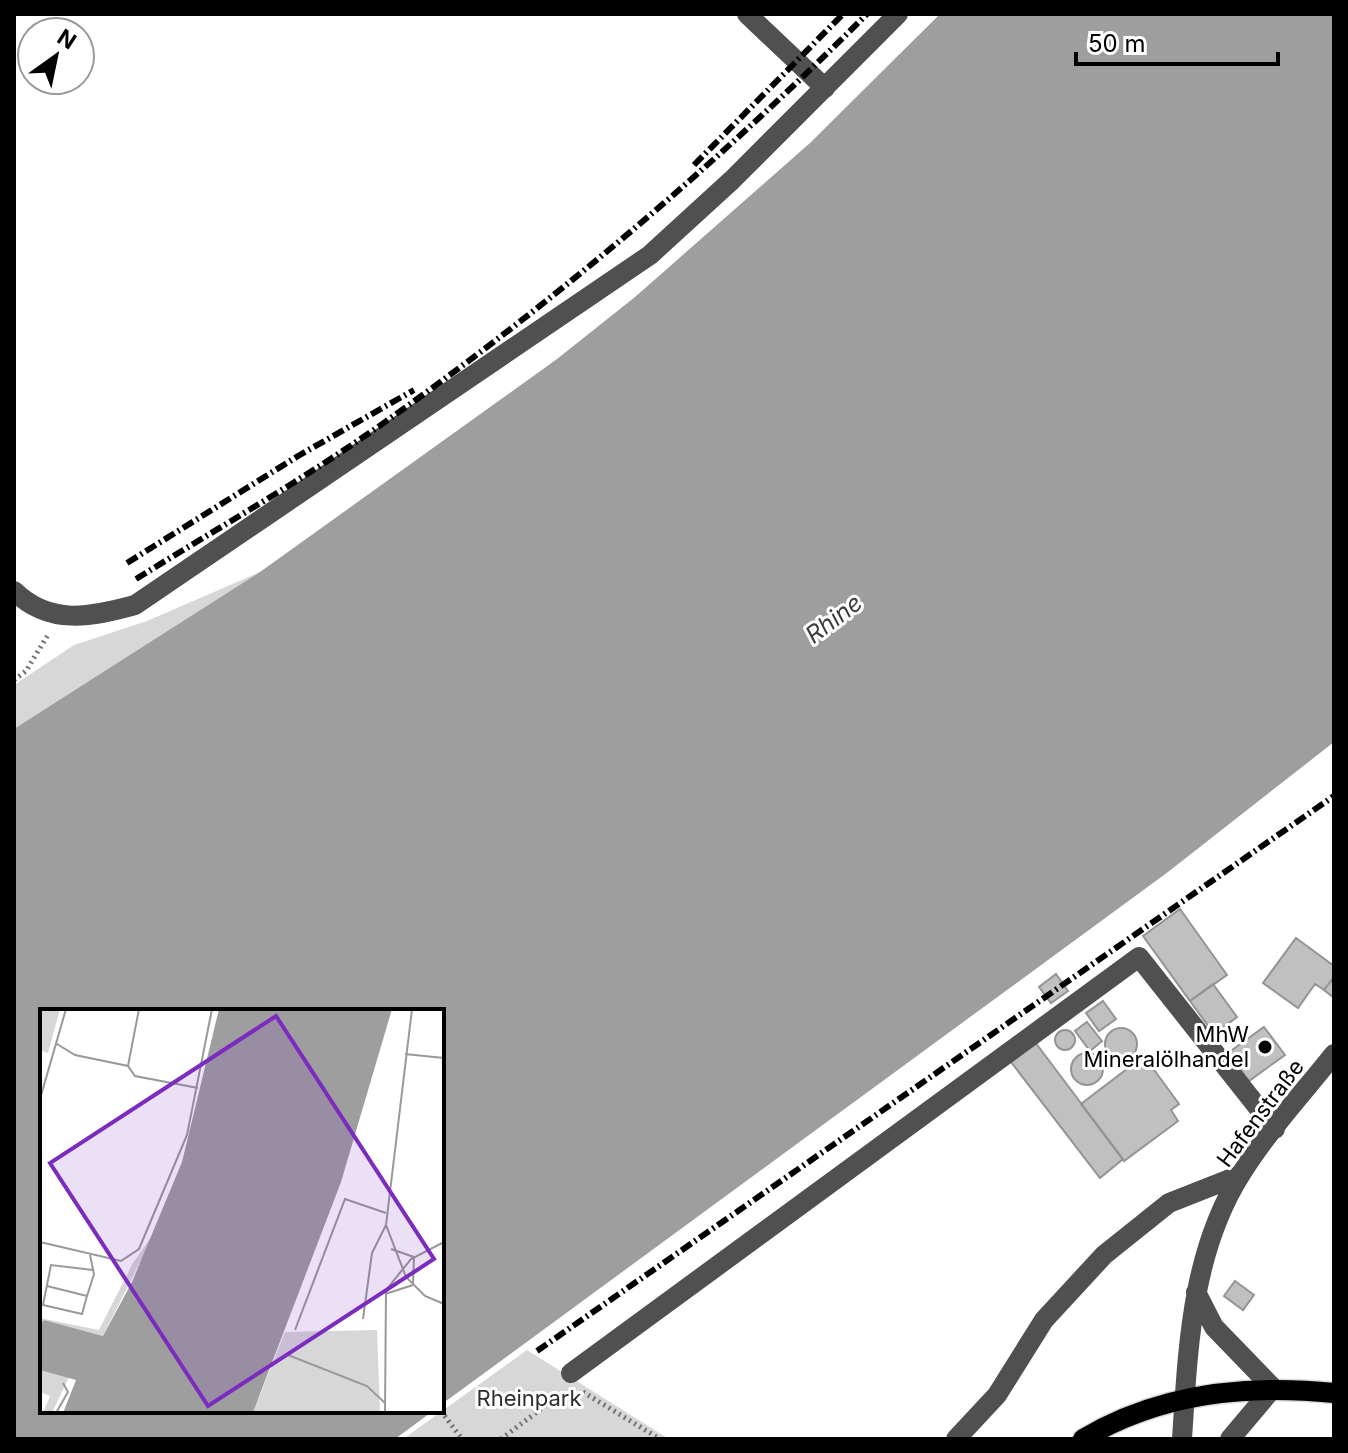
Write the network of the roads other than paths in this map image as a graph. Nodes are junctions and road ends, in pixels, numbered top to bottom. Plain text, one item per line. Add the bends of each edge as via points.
1 (747, 14) edge
2 (898, 14) edge
3 (825, 88) junction
4 (14, 591) edge
5 (1334, 1054) edge
6 (1275, 1129) junction
7 (1240, 1175) junction
8 (1196, 1292) junction
9 (571, 1373) dead end
10 (1273, 1388) junction
11 (1334, 1393) edge
12 (1185, 1398) junction
13 (956, 1439) edge
14 (1083, 1439) edge
15 (1182, 1439) edge
16 (1230, 1439) edge

1 - 3 street
2 - 3 street
3 - 4 street via 650,255 135,605 104,614 59,617 30,607
5 - 6 street, Hafenstraße
6 - 7 street, Hafenstraße
6 - 9 street via 1139,957
7 - 8 street, Hafenstraße via 1207,1250
7 - 13 street via 1169,1203 1104,1255 1044,1320 997,1395
8 - 10 street via 1214,1327
8 - 12 street, Hafenstraße
10 - 11 main road
10 - 12 main road
10 - 16 street
12 - 14 main road via 1144,1408
12 - 15 street, Hafenstraße

